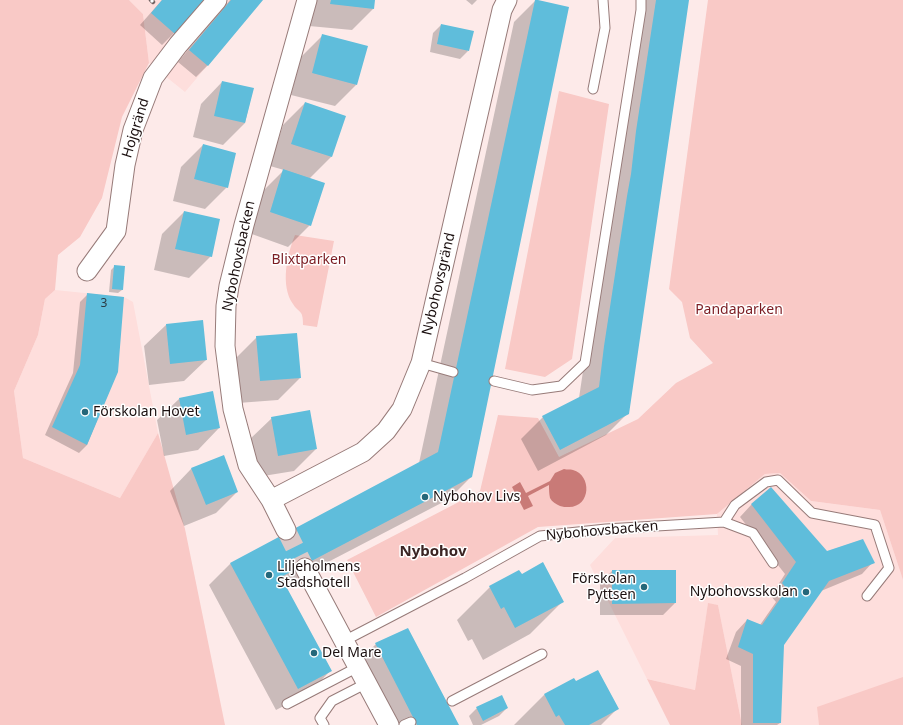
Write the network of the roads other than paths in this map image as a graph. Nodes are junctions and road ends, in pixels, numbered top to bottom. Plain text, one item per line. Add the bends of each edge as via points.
1 (217, 0) edge
2 (307, 0) edge
3 (507, 0) edge
4 (603, 0) edge
5 (641, 0) edge
6 (593, 89) dead end
7 (87, 271) dead end
8 (421, 363) junction
9 (453, 372) dead end
10 (494, 381) dead end
11 (271, 500) junction
12 (724, 522) junction
13 (286, 530) tunnel mouth
14 (773, 563) dead end
15 (306, 568) tunnel mouth
16 (867, 596) dead end
17 (344, 641) junction
18 (542, 654) dead end
19 (358, 667) junction
20 (367, 683) junction
21 (452, 700) dead end
22 (287, 704) dead end
23 (324, 725) edge
24 (389, 725) edge

1 - 7 street, Hojgränd via 153,78 133,130 125,165 116,231
2 - 11 street, Nybohovsbacken via 244,225 226,306 225,346 233,409 248,465
3 - 8 street, Nybohovsgränd via 502,10
4 - 6 lane via 605,28
5 - 10 lane via 586,363 561,386 532,390
8 - 9 lane
8 - 11 street, Nybohovsgränd via 402,409 386,431 363,452
11 - 13 street, Nybohovsbacken
12 - 14 lane, Nybohovsbacken via 753,533
12 - 16 lane via 735,505 766,482 778,480 812,513 875,525 889,568
12 - 17 lane, Nybohovsbacken via 540,536
15 - 17 street
17 - 19 street
18 - 21 lane
19 - 20 street
19 - 22 lane
20 - 23 lane via 332,701 320,718
20 - 24 street

